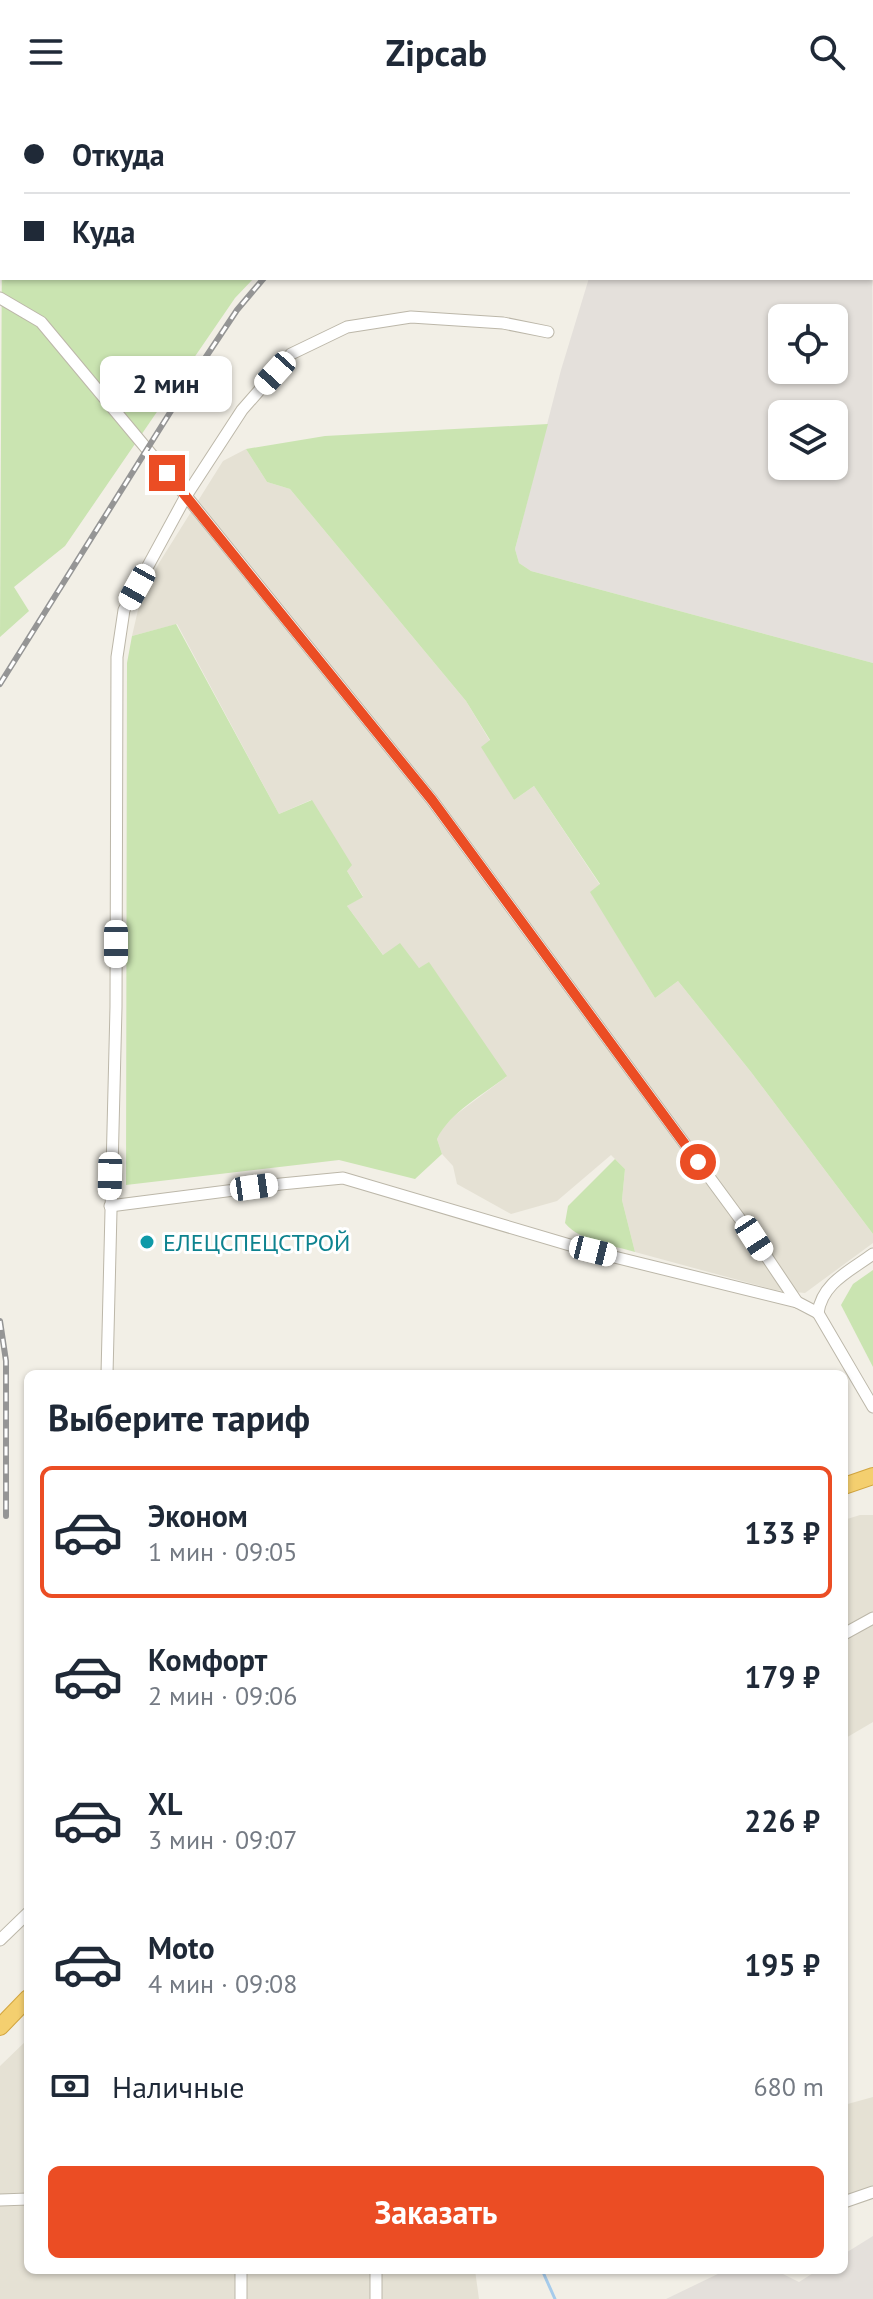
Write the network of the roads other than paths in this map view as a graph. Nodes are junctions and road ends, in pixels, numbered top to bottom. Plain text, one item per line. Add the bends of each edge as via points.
1 (0, 298) edge
2 (548, 332) dead end
3 (186, 496) junction
4 (110, 1206) junction
5 (873, 1254) edge
6 (797, 1302) junction
7 (818, 1313) junction
8 (107, 1370) edge
9 (873, 1407) edge
10 (873, 1476) edge
11 (848, 1485) edge
12 (873, 1618) edge
13 (848, 1632) edge
14 (24, 1917) edge
15 (0, 1940) edge
16 (24, 2002) edge
17 (0, 2027) edge
18 (873, 2192) edge
19 (24, 2199) edge
20 (0, 2200) edge
21 (848, 2201) edge
22 (241, 2274) edge
23 (376, 2274) edge
24 (241, 2299) edge
25 (376, 2299) edge

1 - 3 street via 41,322
2 - 3 street via 503,323 411,317 347,327 291,354 242,410
3 - 4 street via 124,610 117,657
3 - 6 street via 432,800
4 - 6 street via 343,1178 590,1251
4 - 8 street
5 - 7 street via 820,1297
6 - 7 street
7 - 9 street
10 - 11 highway
12 - 13 street
14 - 15 street
16 - 17 highway
18 - 21 street
19 - 20 street
22 - 24 street
23 - 25 street

